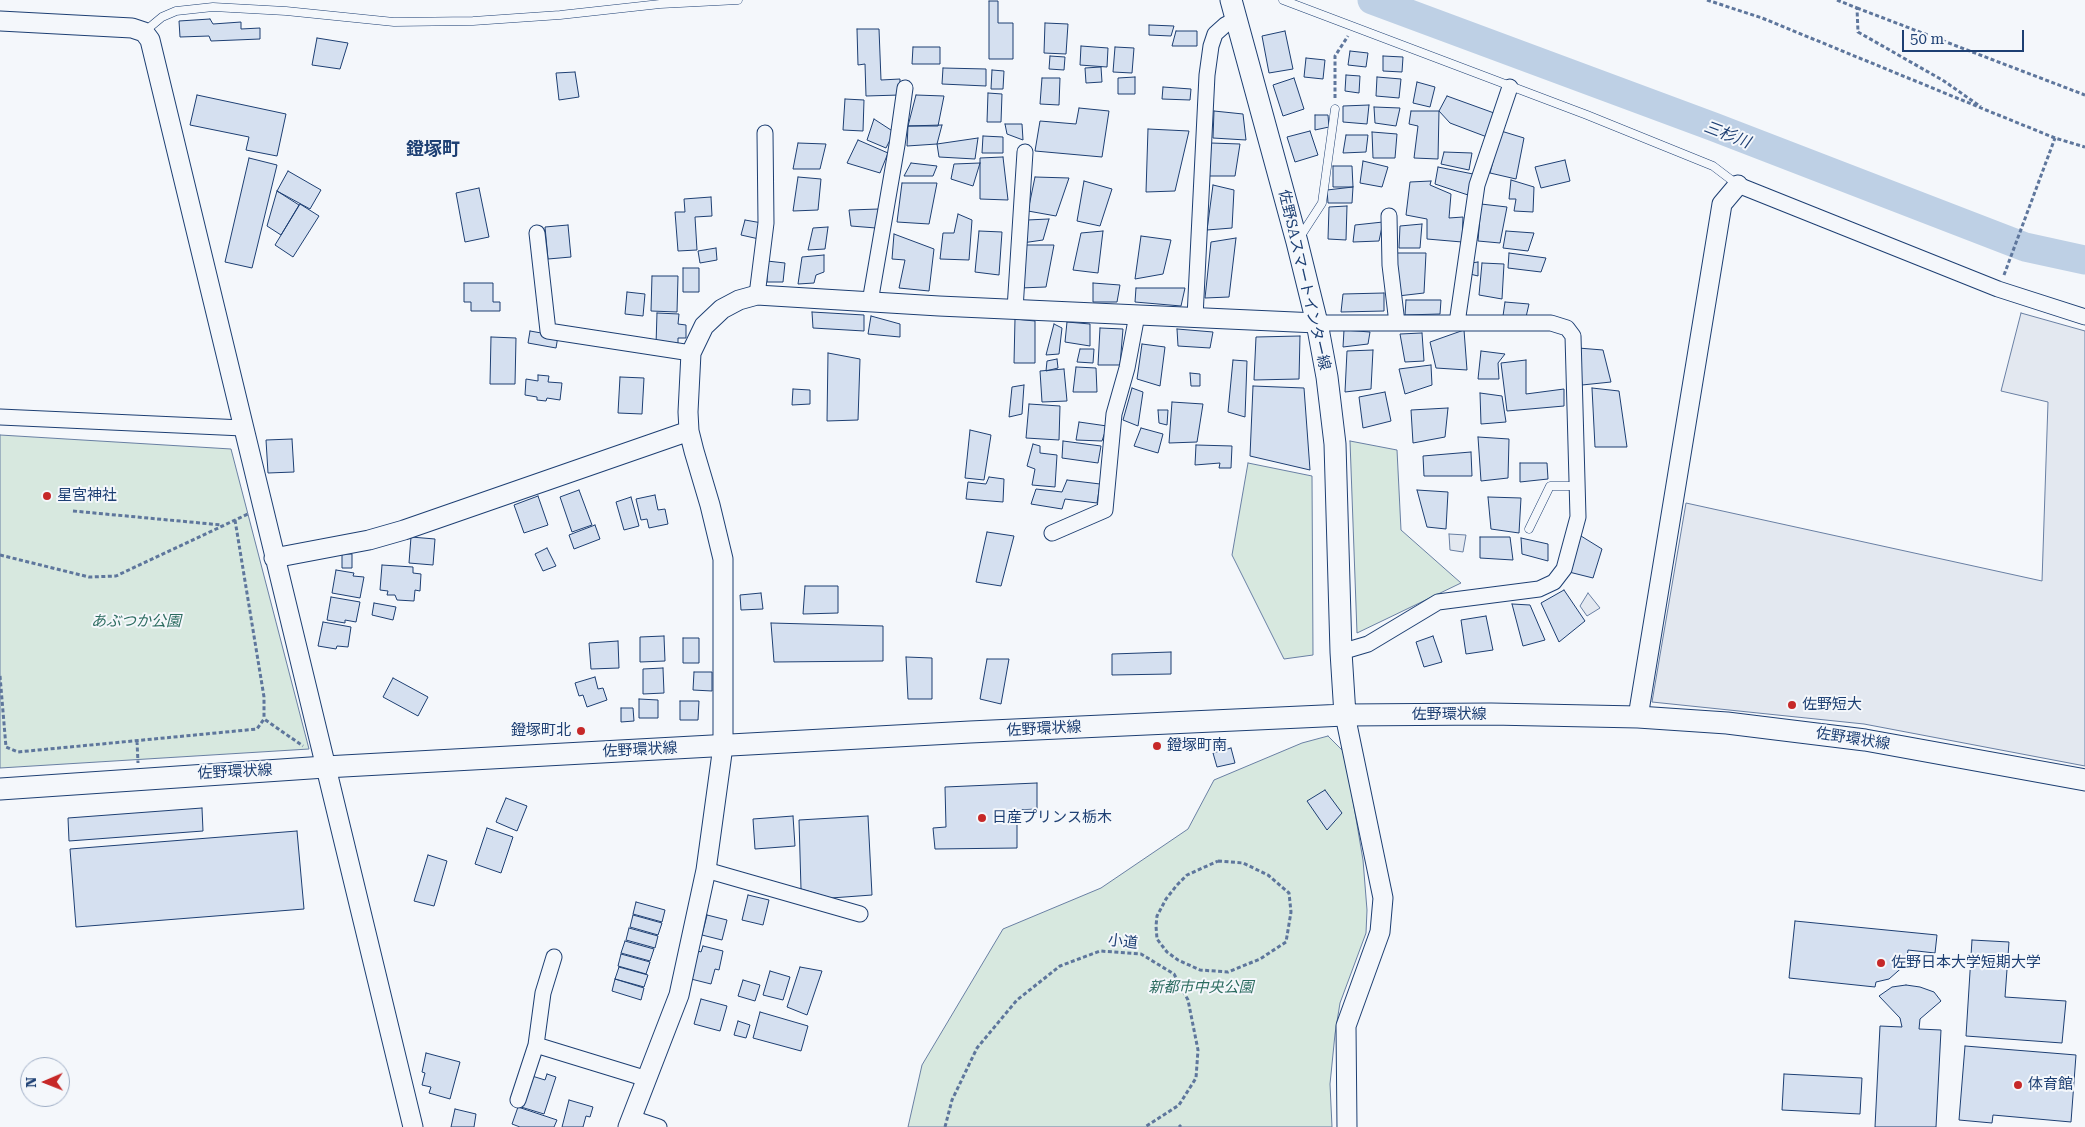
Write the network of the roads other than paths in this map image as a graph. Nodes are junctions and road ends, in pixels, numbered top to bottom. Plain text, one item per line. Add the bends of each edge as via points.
1 (738, 0) edge
2 (1283, 0) edge
3 (1233, 10) edge
4 (0, 21) edge
5 (144, 32) junction
6 (1510, 87) junction
7 (905, 88) dead end
8 (1335, 109) road end
9 (765, 133) dead end
10 (1025, 152) dead end
11 (1738, 185) junction
12 (1389, 216) dead end
13 (537, 233) dead end
14 (1297, 242) junction
15 (757, 295) junction
16 (870, 302) junction
17 (1015, 309) junction
18 (1137, 315) junction
19 (1194, 317) junction
20 (2085, 317) edge
21 (1317, 323) junction
22 (1397, 323) junction
23 (1457, 323) junction
24 (691, 353) junction
25 (0, 417) edge
26 (243, 428) junction
27 (689, 431) junction
28 (1578, 486) junction
29 (1529, 530) dead end
30 (1052, 533) dead end
31 (274, 558) junction
32 (1341, 652) junction
33 (1345, 715) junction
34 (1638, 717) junction
35 (723, 746) junction
36 (326, 767) junction
37 (2085, 780) edge
38 (0, 789) edge
39 (706, 870) junction
40 (860, 914) dead end
41 (554, 957) dead end
42 (536, 1045) junction
43 (647, 1079) junction
44 (518, 1100) dead end
45 (630, 1122) edge
46 (413, 1127) edge
47 (659, 1127) edge
48 (1347, 1127) edge

1 - 5 lane via 473,21 394,22 213,7 176,11 162,17
2 - 6 lane
3 - 14 main road, 佐野SAスマートインター線
3 - 19 street via 1225,25 1215,34 1207,75
4 - 5 street via 132,28
5 - 26 street via 150,40
6 - 11 lane via 1713,166
6 - 23 street via 1477,185
7 - 16 street
8 - 14 lane via 1322,203
9 - 15 street via 766,223
10 - 17 street
11 - 20 street via 1998,289
11 - 34 street via 1722,204
12 - 22 street via 1390,265
13 - 24 street via 548,331
14 - 21 main road, 佐野SAスマートインター線
15 - 16 street
15 - 24 street via 722,309 704,326
16 - 17 street
17 - 18 street
18 - 19 street
18 - 30 street via 1114,414 1105,510
19 - 21 street
21 - 22 street
21 - 32 main road, 佐野SAスマートインター線 via 1335,444
22 - 23 street
23 - 28 street via 1551,323 1567,328 1573,336
24 - 27 street
25 - 26 street
26 - 31 street
27 - 31 street via 404,530
27 - 35 street via 723,559
28 - 29 lane via 1550,486
28 - 32 street via 1578,517 1574,533 1564,569 1554,582 1539,589 1438,602 1368,644
31 - 36 street
32 - 33 main road, 佐野SAスマートインター線
33 - 34 main road, 佐野環状線
33 - 35 main road, 佐野環状線
33 - 48 street via 1383,898 1380,932 1346,1026
34 - 37 main road, 佐野環状線 via 1728,723 1865,740
35 - 36 main road, 佐野環状線
35 - 39 street
36 - 38 main road, 佐野環状線
36 - 46 street
39 - 40 street
39 - 43 street via 679,995
41 - 42 street via 543,993
42 - 43 street
42 - 44 street
43 - 45 street
45 - 47 street

